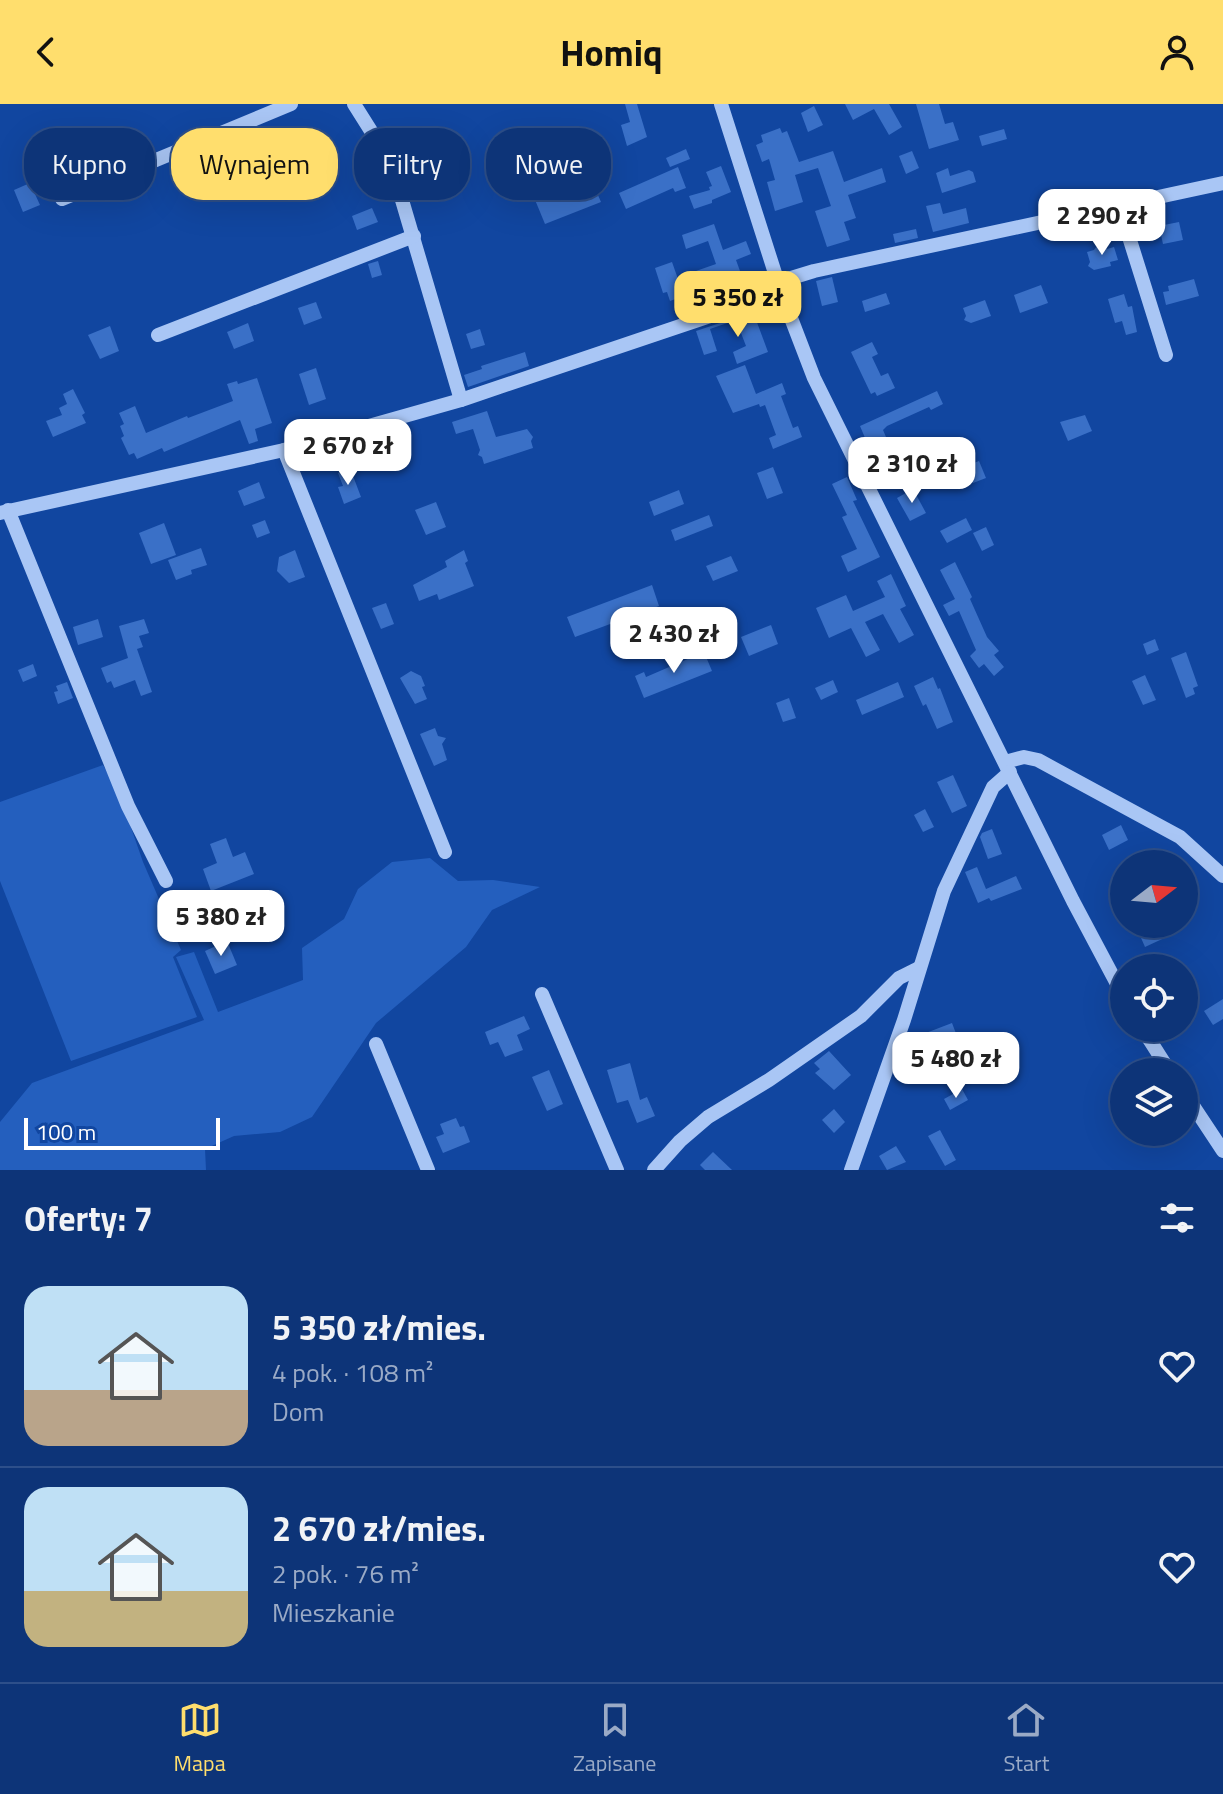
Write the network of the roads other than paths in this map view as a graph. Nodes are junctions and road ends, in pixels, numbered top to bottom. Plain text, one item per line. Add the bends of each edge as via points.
1 (291, 104) edge
2 (354, 104) edge
3 (721, 104) edge
4 (155, 160) edge
5 (1223, 183) edge
6 (1119, 205) junction
7 (414, 236) junction
8 (779, 287) junction
9 (158, 335) dead end
10 (1166, 355) dead end
11 (461, 400) junction
12 (284, 450) junction
13 (4, 512) edge
14 (1007, 767) junction
15 (445, 852) dead end
16 (1223, 876) edge
17 (166, 881) dead end
18 (919, 968) junction
19 (1110, 973) edge
20 (542, 994) dead end
21 (376, 1044) dead end
22 (1198, 1113) edge
23 (1223, 1151) edge
24 (856, 1167) edge
25 (428, 1170) edge
26 (617, 1170) edge
27 (654, 1170) edge

1 - 4 street
2 - 7 street via 394,173
3 - 8 street
5 - 6 street
6 - 8 street via 814,271
6 - 10 street
7 - 9 street
7 - 11 street
8 - 11 street
8 - 14 street via 814,378
11 - 12 street
12 - 13 street
12 - 15 street
13 - 17 street via 128,806
14 - 16 street via 1024,757 1038,760 1180,837
14 - 18 street via 978,815 944,891
14 - 19 street
18 - 24 street
18 - 27 street via 899,978 861,1016 708,1117
20 - 26 street
21 - 25 street
22 - 23 street

